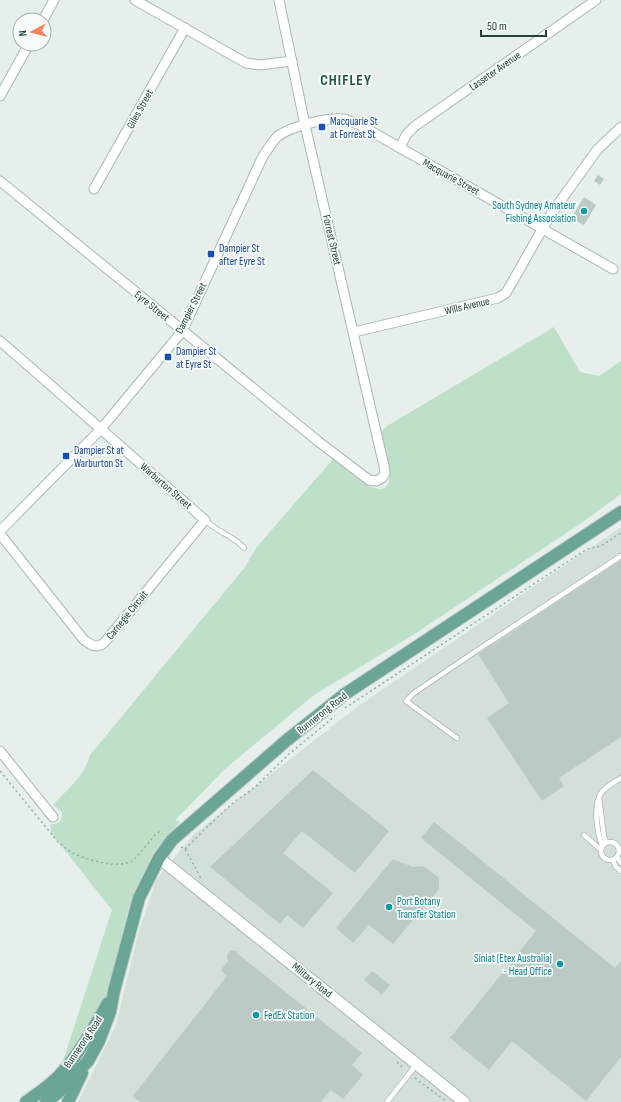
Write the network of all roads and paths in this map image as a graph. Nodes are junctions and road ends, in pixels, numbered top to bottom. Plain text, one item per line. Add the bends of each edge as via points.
1 (54, 0) edge
2 (135, 0) edge
3 (279, 0) edge
4 (596, 0) edge
5 (47, 12) edge
6 (185, 28) junction
7 (25, 52) edge
8 (292, 61) junction
9 (0, 96) edge
10 (305, 125) junction
11 (621, 127) edge
12 (400, 148) junction
13 (0, 181) edge
14 (94, 189) dead end
15 (543, 228) junction
16 (613, 269) dead end
17 (181, 330) junction
18 (354, 332) junction
19 (0, 341) edge
20 (102, 429) junction
21 (382, 478) joint
22 (621, 512) edge
23 (205, 520) junction
24 (0, 531) edge
25 (621, 533) edge
26 (0, 534) edge
27 (244, 548) dead end
28 (621, 556) edge
29 (344, 709) dead end
30 (338, 713) dead end
31 (457, 738) dead end
32 (0, 751) edge
33 (0, 771) edge
34 (621, 778) edge
35 (599, 798) junction
36 (53, 817) dead end
37 (584, 835) dead end
38 (172, 840) junction
39 (606, 842) junction
40 (618, 843) edge
41 (601, 847) junction
42 (159, 858) junction
43 (615, 859) junction
44 (621, 863) edge
45 (621, 871) edge
46 (114, 992) junction
47 (88, 1061) junction
48 (417, 1064) junction
49 (26, 1102) edge
50 (46, 1102) edge
51 (68, 1102) edge
52 (387, 1102) edge
53 (464, 1102) edge

1 - 5 street
2 - 6 street
3 - 8 street, Forrest Street
4 - 12 street, Lasseter Avenue via 415,126 406,135
6 - 8 street via 246,63 260,65
6 - 14 street, Giles Street
7 - 9 street
8 - 10 street, Forrest Street
10 - 12 street, Macquarie Street via 329,119 347,120
10 - 17 street, Dampier Street via 284,132 270,144
10 - 18 street, Forrest Street
11 - 15 street, Wills Avenue via 597,150
12 - 15 street, Macquarie Street
13 - 17 street, Eyre Street
15 - 16 street, Macquarie Street
15 - 18 street, Wills Avenue via 506,292 498,298
17 - 20 street, Dampier Street
17 - 21 street, Eyre Street via 369,480 376,481
18 - 21 street, Forrest Street via 384,466 385,473
19 - 20 street, Warburton Street
20 - 23 street, Warburton Street
20 - 24 street, Dampier Street
22 - 38 main road, Bunnerong Road via 345,694 287,740
23 - 26 street, Carnegie Circuit via 99,647 84,640
23 - 27 lane, Warburton Street
25 - 29 path via 601,546 588,549
28 - 31 lane via 472,653 406,701
30 - 38 path via 228,808 185,849
32 - 36 street
33 - 38 path via 58,842 83,858 124,864 134,860 159,832
34 - 35 lane via 601,793
35 - 39 lane
35 - 41 lane via 596,808
37 - 41 lane
38 - 42 main road, Bunnerong Road
39 - 40 lane
39 - 41 lane
40 - 43 lane via 619,850
41 - 43 lane via 603,858
42 - 46 main road, Bunnerong Road via 139,898
42 - 48 street, Military Road
43 - 44 lane
43 - 45 lane via 616,867
46 - 47 main road, Bunnerong Road via 106,1025
46 - 49 main road, Bunnerong Road via 89,1037 70,1064 48,1086
47 - 50 main road, Bunnerong Road
47 - 51 main road
48 - 52 lane
48 - 53 street, Military Road

